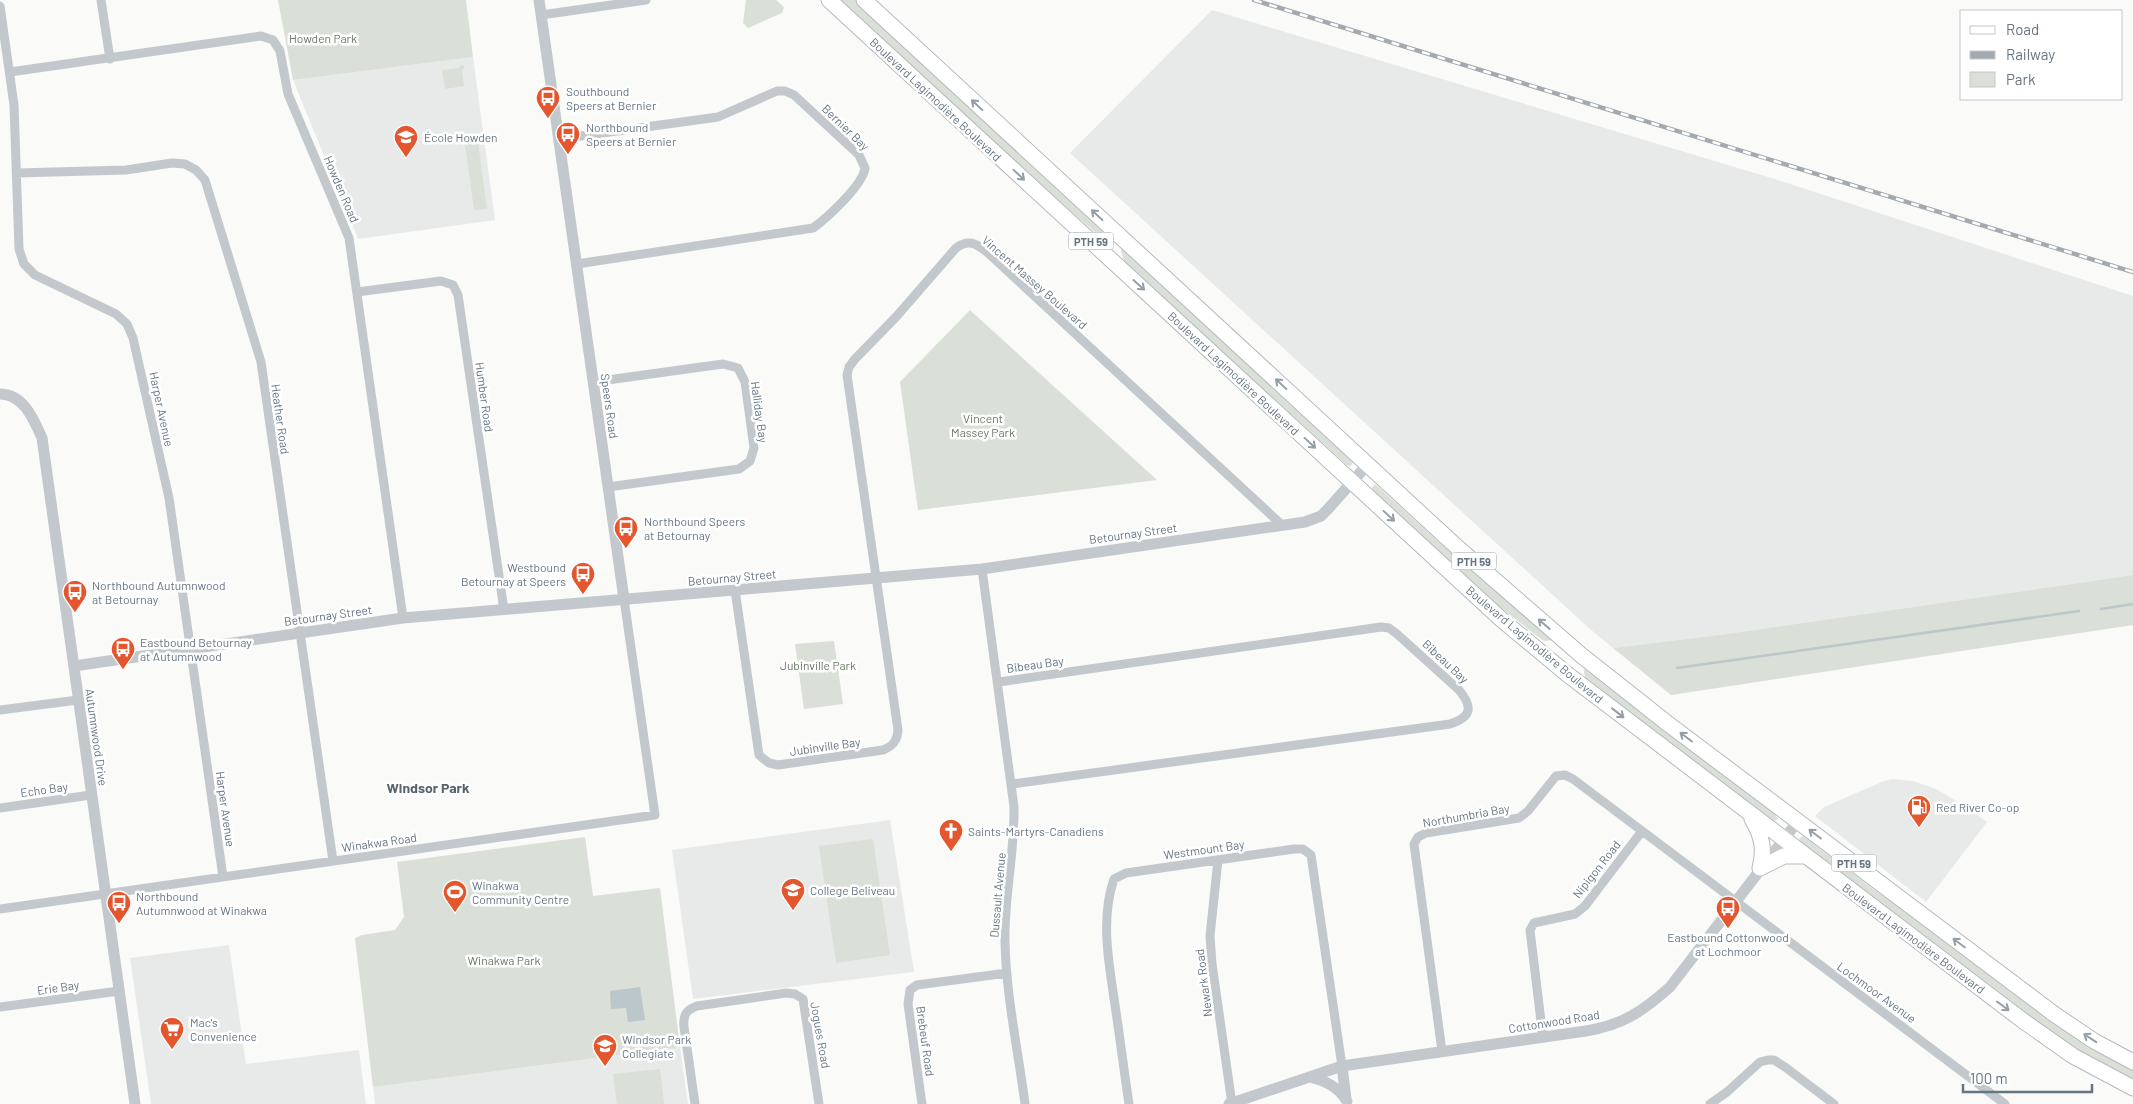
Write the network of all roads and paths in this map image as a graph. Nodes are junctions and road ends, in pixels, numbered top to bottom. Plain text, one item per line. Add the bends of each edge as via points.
1 (101, 0) edge
2 (539, 0) edge
3 (646, 0) edge
4 (829, 0) edge
5 (864, 0) edge
6 (0, 6) edge
7 (541, 15) junction
8 (110, 59) junction
9 (10, 72) junction
10 (559, 139) junction
11 (17, 173) junction
12 (1122, 238) junction
13 (1107, 256) junction
14 (577, 264) junction
15 (357, 292) junction
16 (593, 382) junction
17 (0, 394) edge
18 (1368, 464) junction
19 (1353, 482) junction
20 (608, 487) junction
21 (1282, 525) junction
22 (982, 569) junction
23 (877, 578) junction
24 (735, 590) junction
25 (624, 600) junction
26 (504, 610) junction
27 (403, 618) junction
28 (300, 633) junction
29 (191, 649) junction
30 (74, 666) junction
31 (999, 682) junction
32 (78, 700) junction
33 (0, 710) edge
34 (1012, 784) junction
35 (91, 795) junction
36 (0, 808) edge
37 (1749, 814) junction
38 (655, 815) joint
39 (1798, 820) junction
40 (1642, 831) junction
41 (1783, 839) junction
42 (1805, 856) junction
43 (1218, 860) junction
44 (332, 861) junction
45 (1760, 868) junction
46 (223, 877) junction
47 (106, 894) junction
48 (1734, 901) junction
49 (0, 909) edge
50 (1007, 973) junction
51 (119, 991) junction
52 (0, 1007) edge
53 (1543, 1038) junction
54 (1442, 1051) junction
55 (2133, 1062) edge
56 (1342, 1066) junction
57 (1309, 1077) junction
58 (2133, 1088) edge
59 (1347, 1103) edge
60 (135, 1104) edge
61 (695, 1104) edge
62 (819, 1104) edge
63 (922, 1104) edge
64 (1025, 1104) edge
65 (1129, 1104) edge
66 (1231, 1104) edge
67 (1710, 1104) edge
68 (1834, 1104) edge
69 (2005, 1104) edge

1 - 8 street
2 - 7 street, Speers Road
3 - 7 street
4 -> 13 main road, Boulevard Lagimodière Boulevard / PTH 59
12 -> 5 main road, Boulevard Lagimodière Boulevard / PTH 59
6 - 9 street, Harper Avenue
7 - 10 street, Speers Road
8 - 9 street, Howden Road
8 - 15 street, Howden Road via 261,36 273,40 280,51 288,94 349,238
9 - 11 street, Harper Avenue
10 - 14 street, Speers Road
10 - 14 street, Bernier Bay via 718,117 777,91 785,91 794,95 859,155 865,168 861,180 813,228
11 - 28 street, Heather Road via 126,170 172,163 185,164 206,180 259,356
11 - 29 street, Harper Avenue via 19,249 24,264 35,274 116,314 127,324 133,338 169,498
12 - 13 main road
18 -> 12 main road, Boulevard Lagimodière Boulevard / PTH 59
13 -> 19 main road, Boulevard Lagimodière Boulevard / PTH 59
14 - 16 street, Speers Road
15 - 26 street, Humber Road via 441,281 453,285 458,295
15 - 27 street, Howden Road
16 - 20 street, Speers Road
16 - 20 street, Halliday Bay via 723,364 738,368 746,382 754,448 750,461 739,469
17 - 30 street, Autumnwood Drive via 22,402 33,416 42,438
18 - 19 street, Betournay Street
39 -> 18 main road, Boulevard Lagimodière Boulevard / PTH 59 via 1581,656
19 - 21 street, Betournay Street via 1321,516
19 -> 37 main road, Boulevard Lagimodière Boulevard / PTH 59 via 1502,620 1559,668
20 - 25 street, Speers Road
21 - 22 street, Betournay Street
21 - 23 street, Vincent Massey Boulevard via 987,252 970,242 956,248 855,359 846,375
22 - 23 street, Betournay Street
22 - 31 street, Dussault Avenue
23 - 24 street, Betournay Street
23 - 24 street, Jubinville Bay via 897,739 883,750 778,765 759,755
24 - 25 street, Betournay Street
25 - 26 street, Betournay Street
25 - 38 street, Speers Road
26 - 27 street, Betournay Street
27 - 28 street, Betournay Street
28 - 29 street, Betournay Street
28 - 44 street, Heather Road
29 - 30 street, Betournay Street
29 - 46 street, Harper Avenue
30 - 32 street, Autumnwood Drive
31 - 34 street, Dussault Avenue
31 - 34 street, Bibeau Bay via 1381,627 1397,634 1459,690 1469,708 1466,716 1450,724
32 - 33 street
32 - 35 street, Autumnwood Drive
34 - 50 street, Dussault Avenue via 1014,832 1005,924
35 - 36 street, Echo Bay
35 - 47 street, Autumnwood Drive
37 - 41 main road, Boulevard Lagimodière Boulevard / PTH 59
37 - 45 main road via 1762,838
38 - 44 street, Winakwa Road
39 - 41 street, Cottonwood Road
55 -> 39 main road, Boulevard Lagimodière Boulevard / PTH 59 via 2054,1014
40 - 48 street, Northumbria Bay
40 - 53 street, Nipigon Road via 1585,906 1566,917 1534,923 1530,930
40 - 54 street, Northumbria Bay via 1565,775 1556,776 1519,818 1418,837 1414,851
41 - 42 main road, Boulevard Lagimodière Boulevard / PTH 59
41 - 45 street, Cottonwood Road
42 - 45 main road via 1784,856
42 -> 58 main road, Boulevard Lagimodière Boulevard / PTH 59 via 2044,1036 2088,1065
43 - 56 street, Westmount Bay via 1294,849 1303,849 1311,855
43 - 65 street, Westmount Bay via 1126,873 1114,879 1110,889 1106,926
43 - 66 street, Newark Road via 1210,936
44 - 46 street, Winakwa Road
45 - 48 street, Cottonwood Road
46 - 47 street, Winakwa Road
47 - 49 street
47 - 51 street, Autumnwood Drive
48 - 53 street, Cottonwood Road via 1670,987 1652,1002 1631,1017 1607,1027
48 - 69 street, Lochmoor Avenue
50 - 63 street, Brebeuf Road via 917,985 910,990 908,1004
50 - 64 street, Dussault Avenue
51 - 52 street, Erie Bay
51 - 60 street, Autumnwood Drive
53 - 54 street, Cottonwood Road
54 - 56 street, Cottonwood Road
56 - 57 street, Cottonwood Road
56 - 59 street
57 - 59 street via 1337,1088
57 - 66 street, Cottonwood Road
61 - 62 street, Jogues Road via 684,1026 687,1011 697,1006 786,993 803,999
67 - 68 street via 1760,1062 1768,1060 1785,1067

